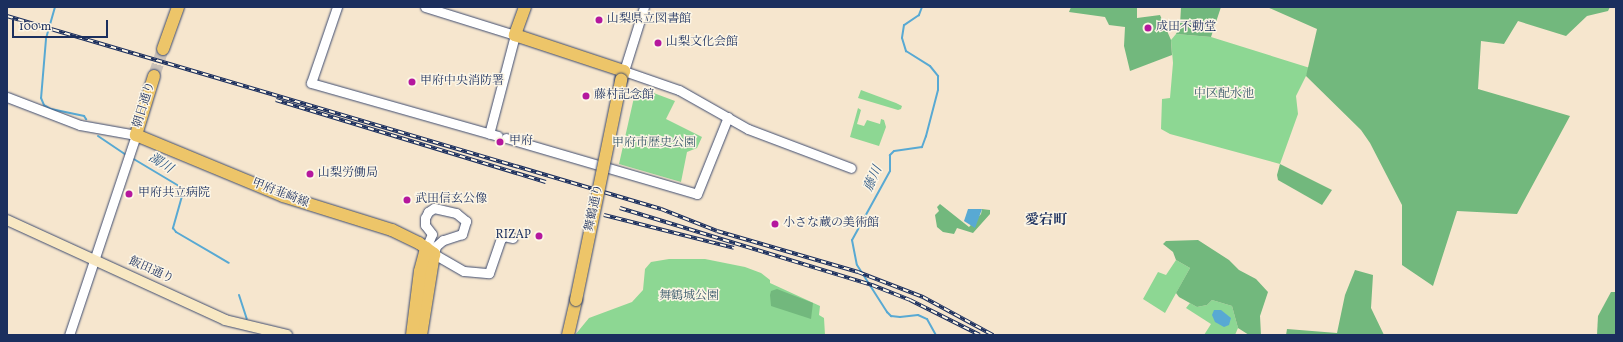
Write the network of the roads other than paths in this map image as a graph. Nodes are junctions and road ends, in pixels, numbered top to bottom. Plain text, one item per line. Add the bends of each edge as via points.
1 (178, 7) edge
2 (337, 7) edge
3 (425, 7) edge
4 (524, 7) edge
5 (644, 7) edge
6 (515, 35) junction
7 (163, 50) tunnel mouth
8 (154, 76) tunnel mouth
9 (622, 76) junction
10 (7, 97) edge
11 (728, 117) junction
12 (136, 135) junction
13 (498, 136) junction
14 (851, 168) dead end
15 (7, 220) edge
16 (432, 231) junction
17 (451, 236) junction
18 (513, 238) dead end
19 (430, 251) junction
20 (94, 259) junction
21 (69, 335) edge
22 (287, 335) edge
23 (412, 335) edge
24 (421, 335) edge
25 (568, 335) edge

1 - 7 main road
2 - 13 street via 311,82
3 - 6 street
4 - 6 main road
5 - 9 street
6 - 9 main road
6 - 13 street
8 - 12 main road, 朝日通り
9 - 11 street via 679,90
9 - 25 main road, 舞鶴通り, bridge
10 - 12 street via 72,123
11 - 13 street via 697,194
11 - 14 street via 748,129
12 - 19 main road, 甲府韮崎線 via 283,196 392,230
12 - 20 street
15 - 20 main road, 飯田通り
16 - 17 street
16 - 17 street via 425,225 424,218 428,212 439,208 456,213 466,222 462,234
16 - 19 street
17 - 19 street
18 - 19 street via 504,236 501,239 487,274 464,270
19 - 23 main road via 420,270
19 - 24 main road
20 - 21 street
20 - 22 main road, 飯田通り via 224,320

